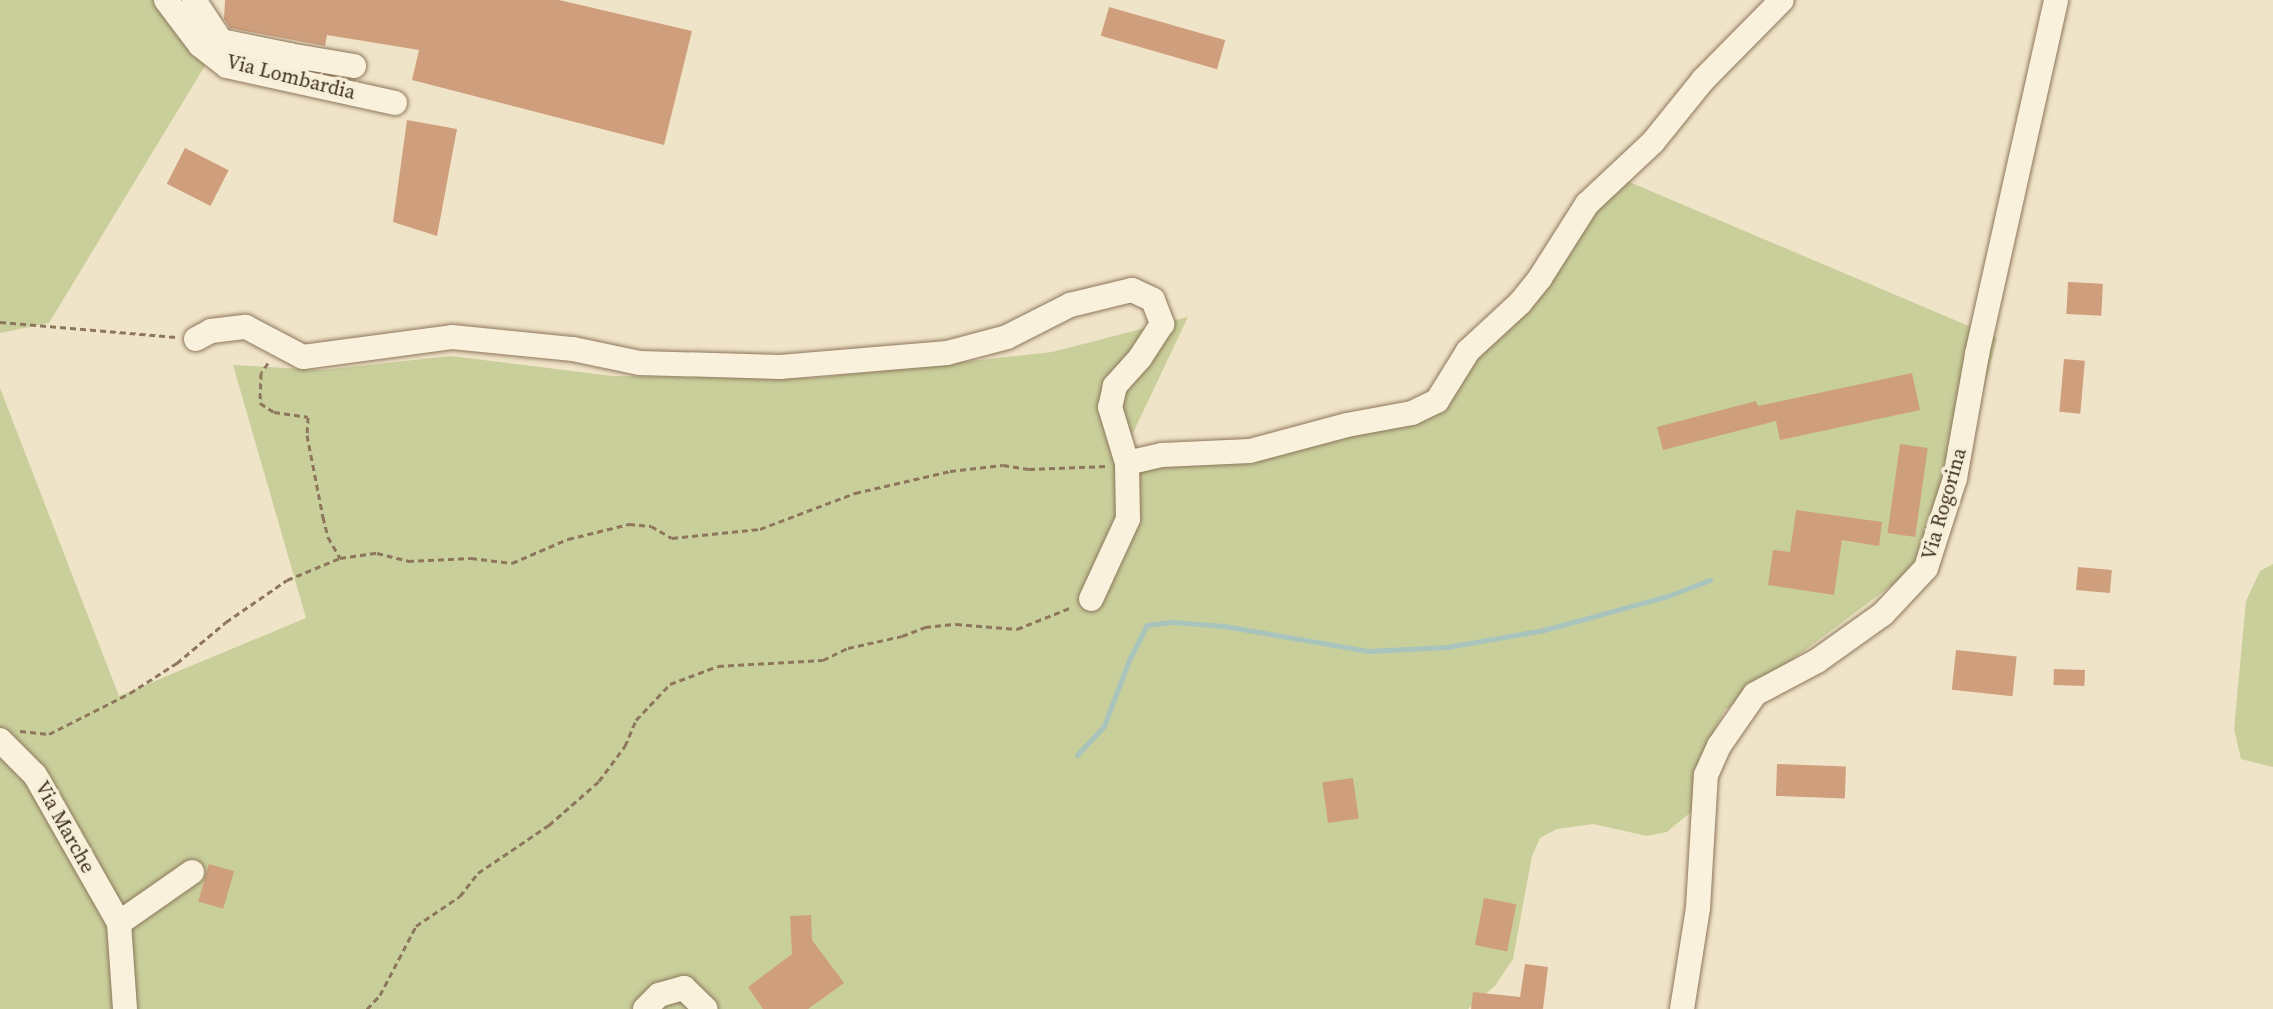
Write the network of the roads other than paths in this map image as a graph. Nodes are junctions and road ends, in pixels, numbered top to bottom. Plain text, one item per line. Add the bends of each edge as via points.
1 (166, 0) edge
2 (194, 0) edge
3 (1782, 0) edge
4 (2056, 0) edge
5 (354, 66) dead end
6 (288, 67) junction
7 (395, 103) dead end
8 (196, 339) road end
9 (1127, 463) junction
10 (1091, 599) road end
11 (5, 732) edge
12 (192, 872) dead end
13 (119, 923) junction
14 (125, 1009) edge
15 (645, 1009) edge
16 (706, 1009) edge
17 (1682, 1009) edge

1 - 6 street, Via Lombardia via 200,45 227,66
2 - 6 street via 221,41
3 - 9 street via 1703,80 1653,142 1587,204 1540,278 1468,351 1437,401 1412,413 1250,451 1162,455
4 - 17 street, Via Rogorina via 1977,354 1955,478 1926,568 1883,614 1817,661 1755,694 1719,746 1706,775 1698,908
5 - 6 street
6 - 7 street, Via Lombardia
8 - 9 street via 211,331 246,327 303,357 452,337 573,349 640,363 780,367 947,353 1007,337 1070,305 1132,290 1153,300 1162,324 1115,386 1110,407
9 - 10 street via 1128,519
11 - 13 street, Via Marche
12 - 13 street
13 - 14 street, Via Marche
15 - 16 street via 659,995 684,988

